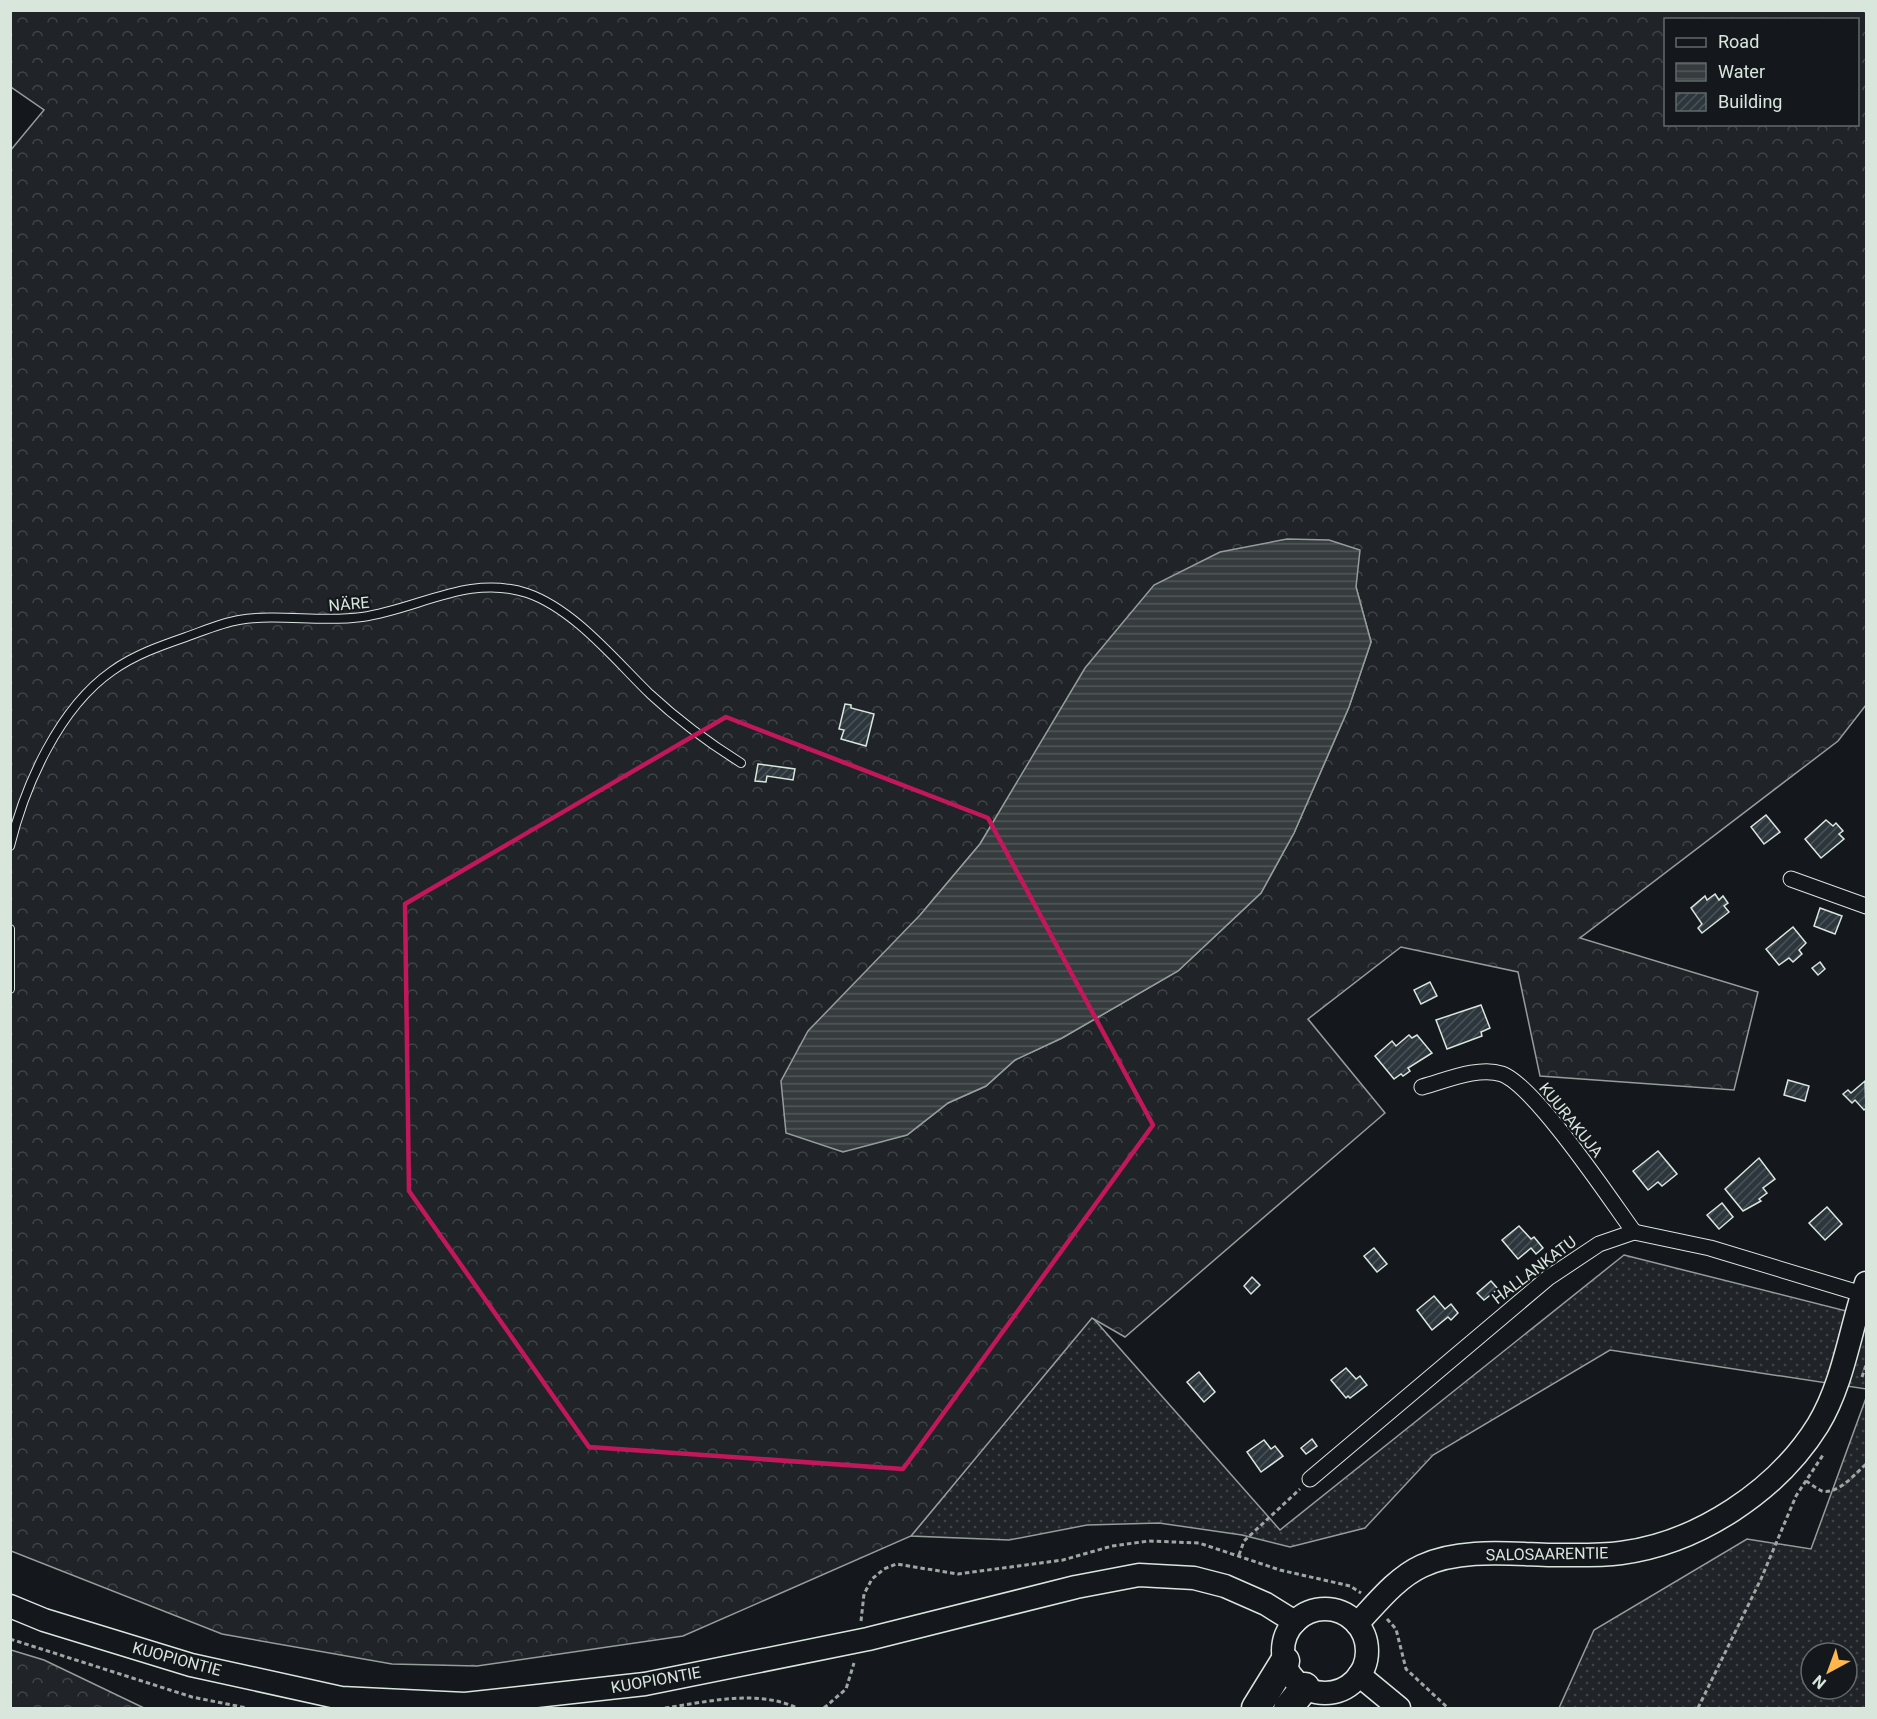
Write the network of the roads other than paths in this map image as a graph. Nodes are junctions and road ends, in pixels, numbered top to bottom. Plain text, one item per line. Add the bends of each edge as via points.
1 (741, 763) dead end
2 (10, 846) edge
3 (1791, 879) dead end
4 (1866, 906) edge
5 (10, 929) edge
6 (10, 989) edge
7 (1422, 1087) dead end
8 (1634, 1232) junction
9 (1864, 1288) edge
10 (1310, 1479) road end
11 (10, 1606) edge
12 (1295, 1622) junction
13 (1357, 1624) junction
14 (1285, 1661) junction
15 (1359, 1675) junction
16 (1296, 1698) edge
17 (1256, 1708) edge
18 (1398, 1708) edge

1 - 2 lane, NÄRE via 671,713 608,651 540,599 507,589 471,588 360,618 237,620 128,660 80,700 52,741 21,810
3 - 4 street
5 - 6 lane
7 - 8 street, KUURAKUJA via 1486,1073 1502,1074 1519,1085 1541,1107
8 - 9 street
8 - 10 street, HALLANKATU via 1599,1244 1548,1278
9 - 13 street, SALOSAARENTIE via 1844,1357 1818,1424 1784,1467 1730,1511 1695,1531 1622,1553 1491,1554 1439,1561 1406,1576
11 - 12 street, KUOPIONTIE via 191,1665 341,1698 465,1704 645,1684 868,1639 1139,1575 1185,1577 1225,1586
12 - 13 street via 1309,1612 1326,1609 1343,1613
12 - 14 street via 1286,1636
13 - 15 street via 1367,1653
14 - 16 street
14 - 17 highway
15 - 16 street via 1334,1692
15 - 18 street

